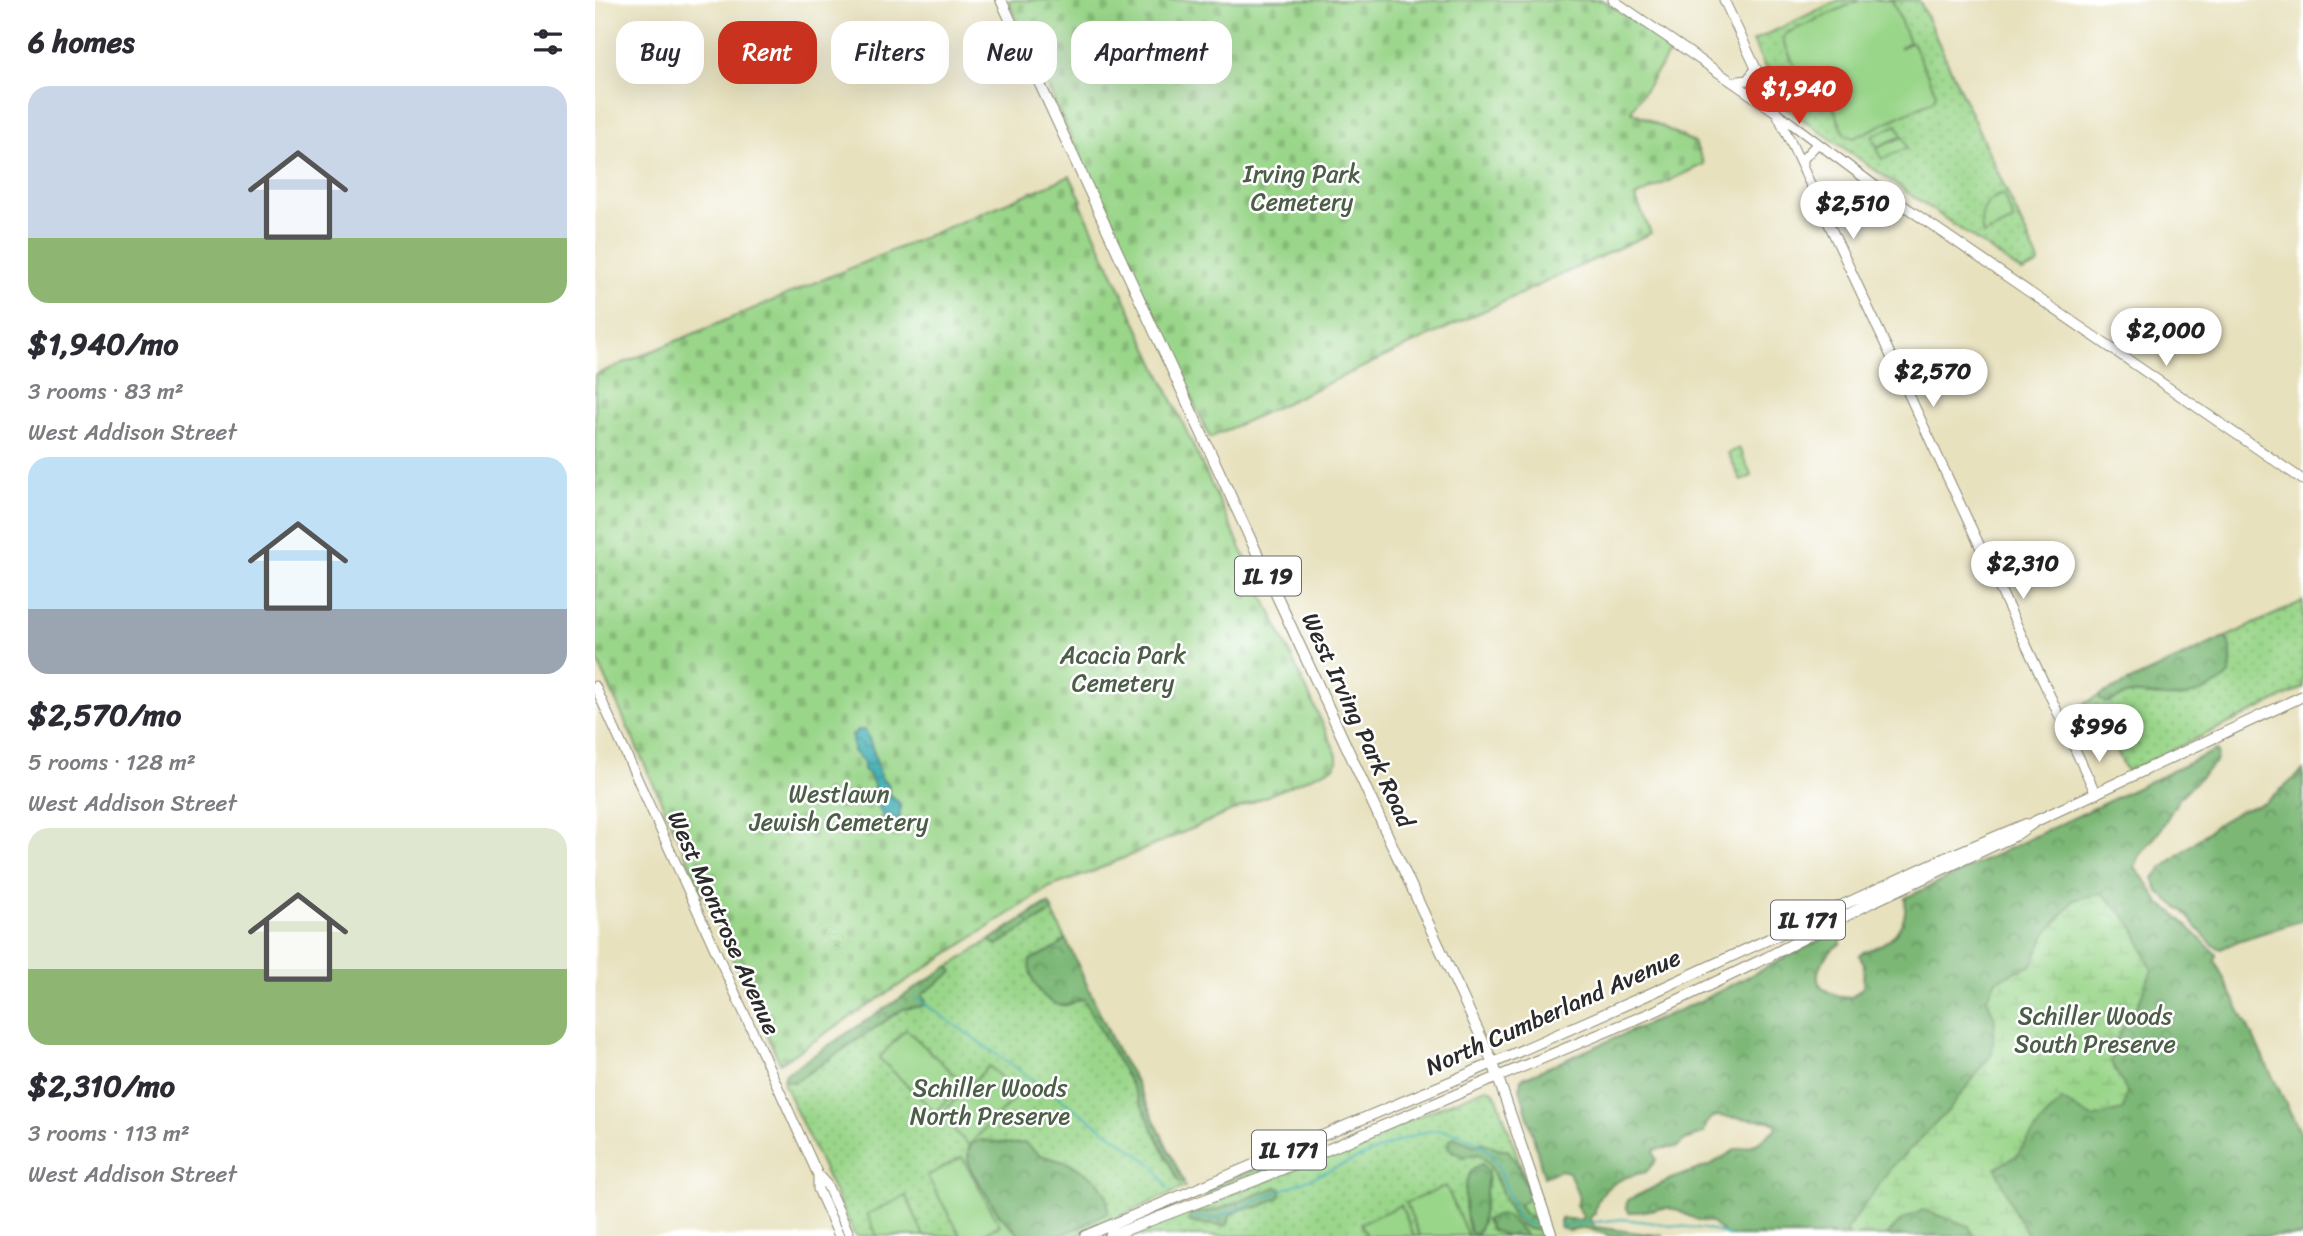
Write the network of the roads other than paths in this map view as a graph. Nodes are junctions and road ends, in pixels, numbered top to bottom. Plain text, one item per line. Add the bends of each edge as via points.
1 (1000, 0) edge
2 (1613, 0) edge
3 (1724, 0) edge
4 (1756, 69) junction
5 (1732, 82) junction
6 (1776, 112) junction
7 (1817, 144) junction
8 (1803, 168) junction
9 (2303, 480) edge
10 (595, 686) edge
11 (2303, 696) edge
12 (2096, 794) junction
13 (2036, 821) junction
14 (1493, 1063) junction
15 (1500, 1077) junction
16 (818, 1175) junction
17 (839, 1236) edge
18 (850, 1236) edge
19 (1085, 1236) edge
20 (1111, 1236) edge
21 (1552, 1236) edge

1 - 14 main road, West Irving Park Road / IL 19
2 - 5 street
3 - 4 street
4 - 5 street via 1747,80
4 - 6 street
5 - 6 street
6 - 7 street
6 - 8 street
7 - 8 street via 1803,159
7 - 9 street
8 - 12 street
10 - 16 street, West Montrose Avenue
11 - 12 main road, North Cumberland Avenue / IL 171
12 - 13 main road, North Cumberland Avenue / IL 171
13 - 14 main road, North Cumberland Avenue / IL 171
13 - 15 main road, North Cumberland Avenue / IL 171 via 2014,836 1666,1006
14 - 15 main road, West Irving Park Road / IL 19
14 - 19 main road, North Cumberland Avenue / IL 171
15 - 20 main road, North Cumberland Avenue / IL 171
15 - 21 main road, West Irving Park Road / IL 19
16 - 17 street, West Montrose Avenue via 818,1189
16 - 18 street, West Montrose Avenue

